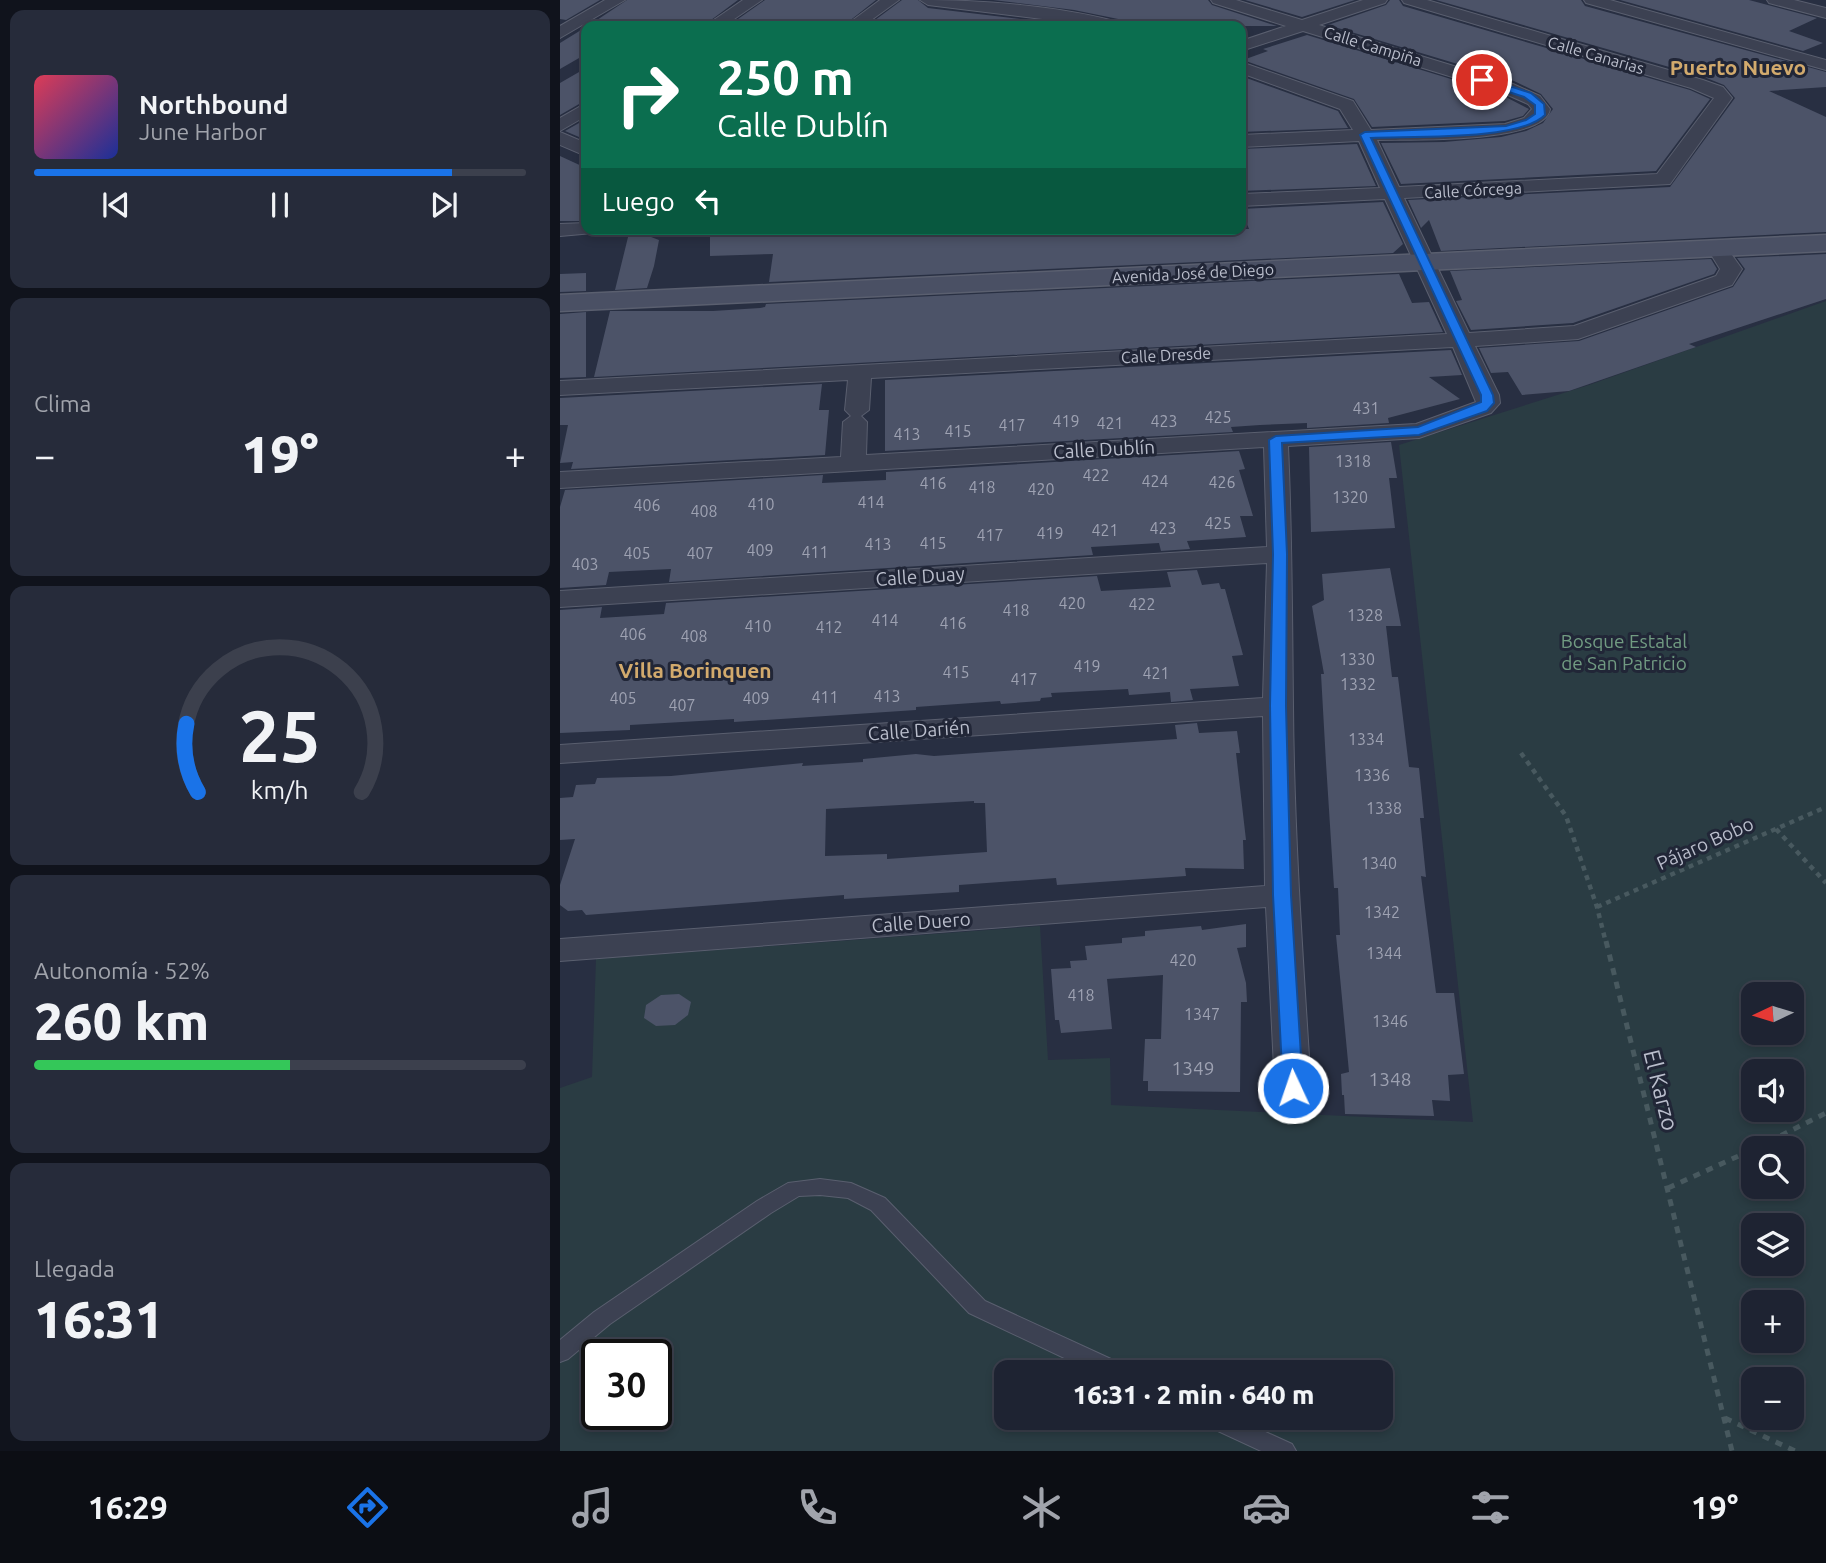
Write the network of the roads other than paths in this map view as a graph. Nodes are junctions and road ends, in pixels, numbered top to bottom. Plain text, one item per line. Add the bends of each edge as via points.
1 (617, 0) edge
2 (754, 0) edge
3 (891, 0) edge
4 (928, 0) edge
5 (1219, 0) edge
6 (1379, 0) edge
7 (1410, 0) edge
8 (1592, 0) edge
9 (1775, 0) edge
10 (1826, 13) edge
11 (721, 21) edge
12 (860, 21) edge
13 (1098, 21) edge
14 (1305, 24) junction
15 (560, 33) edge
16 (1246, 44) edge
17 (1826, 65) edge
18 (1246, 69) edge
19 (1280, 81) junction
20 (1247, 87) dead end
21 (581, 111) edge
22 (560, 126) edge
23 (1365, 135) junction
24 (560, 138) edge
25 (1246, 141) edge
26 (581, 148) edge
27 (1663, 180) joint
28 (1392, 194) junction
29 (1246, 200) edge
30 (581, 229) edge
31 (560, 230) edge
32 (1826, 243) edge
33 (1717, 248) junction
34 (1426, 262) junction
35 (560, 303) edge
36 (1463, 339) junction
37 (860, 371) junction
38 (560, 388) edge
39 (1276, 440) junction
40 (853, 462) junction
41 (560, 480) edge
42 (1280, 554) junction
43 (560, 599) edge
44 (1278, 706) junction
45 (560, 754) edge
46 (1282, 895) junction
47 (560, 950) edge
48 (1293, 1088) dead end
49 (560, 1353) edge
50 (1090, 1360) edge
51 (1239, 1430) edge
52 (1284, 1451) edge

1 - 15 street
2 - 11 street
3 - 12 street
4 - 13 street
5 - 14 street, Calle Campiña
6 - 14 street
7 - 27 street, Calle Canarias via 1717,91 1723,98
8 - 17 street
9 - 10 street
14 - 16 street
14 - 23 street, Calle Campiña via 1527,95 1541,109 1530,122 1494,130
18 - 19 street, Calle Dublín
19 - 20 street
19 - 23 street, Calle Dublín via 1348,105
21 - 22 street
23 - 25 street
23 - 28 street, Calle Dublín
24 - 26 street
27 - 28 street, Calle Córcega
28 - 29 street, Calle Córcega
28 - 34 street, Calle Dublín
30 - 31 street
32 - 33 main road, Avenida José de Diego
33 - 34 main road, Avenida José de Diego
33 - 36 street, Calle Dresde via 1731,273 1713,284 1578,332
34 - 35 main road, Avenida José de Diego
34 - 36 street, Calle Dublín
36 - 37 street, Calle Dresde
36 - 39 street, Calle Dublín via 1487,395 1483,408 1419,431
37 - 38 street, Calle Dresde
37 - 40 street
39 - 40 street, Calle Dublín
39 - 42 street
40 - 41 street, Calle Dublín
42 - 43 street, Calle Duay
42 - 44 street
44 - 45 street, Calle Darién
44 - 46 street
46 - 47 street, Calle Duero
46 - 48 street
49 - 50 lane via 602,1318 765,1207 795,1189 820,1187 851,1191 878,1204 976,1307
51 - 52 lane

